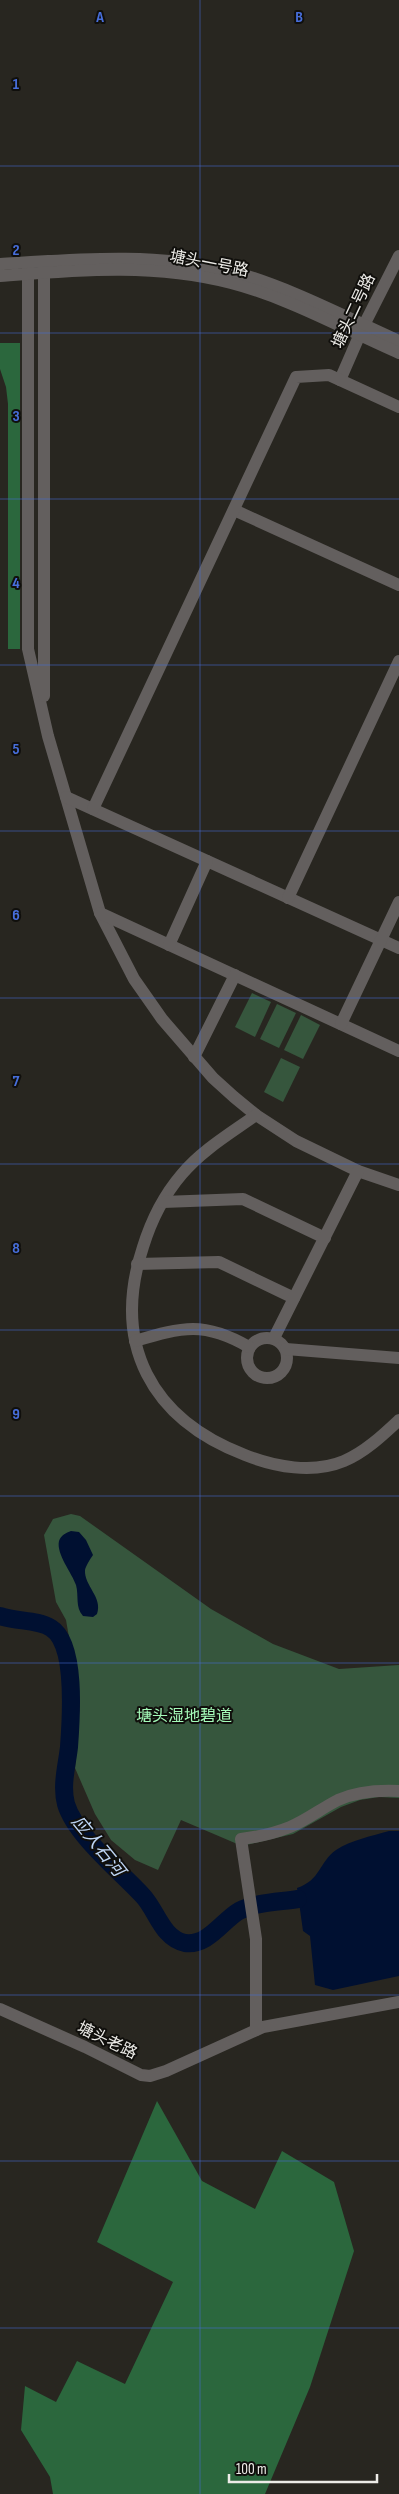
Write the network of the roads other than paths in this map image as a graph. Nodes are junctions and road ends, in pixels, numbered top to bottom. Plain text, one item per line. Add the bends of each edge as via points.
1 (399, 256) edge
2 (0, 264) edge
3 (44, 267) junction
4 (28, 268) junction
5 (0, 276) edge
6 (362, 330) junction
7 (399, 341) edge
8 (399, 353) edge
9 (340, 380) junction
10 (399, 407) edge
11 (234, 510) junction
12 (399, 585) edge
13 (399, 661) edge
14 (44, 716) junction
15 (66, 797) junction
16 (93, 810) junction
17 (207, 861) junction
18 (288, 898) junction
19 (399, 902) edge
20 (100, 913) junction
21 (381, 940) junction
22 (169, 945) junction
23 (399, 948) edge
24 (235, 975) junction
25 (341, 1024) junction
26 (399, 1051) edge
27 (194, 1057) junction
28 (256, 1115) junction
29 (358, 1171) junction
30 (399, 1185) edge
31 (163, 1202) junction
32 (325, 1238) junction
33 (136, 1264) junction
34 (294, 1298) junction
35 (274, 1338) junction
36 (135, 1340) junction
37 (249, 1347) junction
38 (286, 1349) junction
39 (399, 1358) edge
40 (399, 1420) edge
41 (399, 1791) edge
42 (399, 2002) edge
43 (0, 2009) edge
44 (256, 2030) junction

1 - 6 street, 塘头二号路
2 - 4 street, 塘头一号路
3 - 4 street, 塘头一号路
3 - 6 street, 塘头一号路 via 126,257 204,266 257,279
3 - 14 street
4 - 5 street, 塘头一号路
4 - 14 street via 28,649
6 - 7 street, 塘头一号路
6 - 8 street, 塘头一号路
6 - 9 street, 塘头二号路
9 - 10 street
9 - 11 street via 329,375 296,377
11 - 12 street
11 - 16 street
13 - 18 street
14 - 15 street
15 - 16 street
15 - 20 street
16 - 17 street
17 - 18 street
17 - 22 street
18 - 21 street
19 - 21 street
20 - 22 street
20 - 27 street via 148,999
21 - 23 street
21 - 25 street
22 - 24 street
24 - 25 street
24 - 27 street
25 - 26 street
27 - 28 street
28 - 29 street via 296,1141
28 - 31 street via 192,1163
29 - 30 street
29 - 32 street
31 - 32 street via 242,1199
31 - 33 street
32 - 34 street
33 - 34 street via 219,1262
33 - 36 street via 131,1289
34 - 35 street
35 - 37 street via 258,1339
35 - 38 street
36 - 37 street via 191,1328 219,1332
36 - 40 street via 147,1377 181,1418 226,1447 274,1465 311,1468 344,1461 372,1444
37 - 38 street via 246,1356 249,1368 263,1378 272,1378 285,1367
38 - 39 street
41 - 44 street via 358,1793 338,1800 290,1827 241,1839 256,1939
42 - 44 street, 塘头老路 via 271,2024
43 - 44 street, 塘头老路 via 141,2075 150,2076

